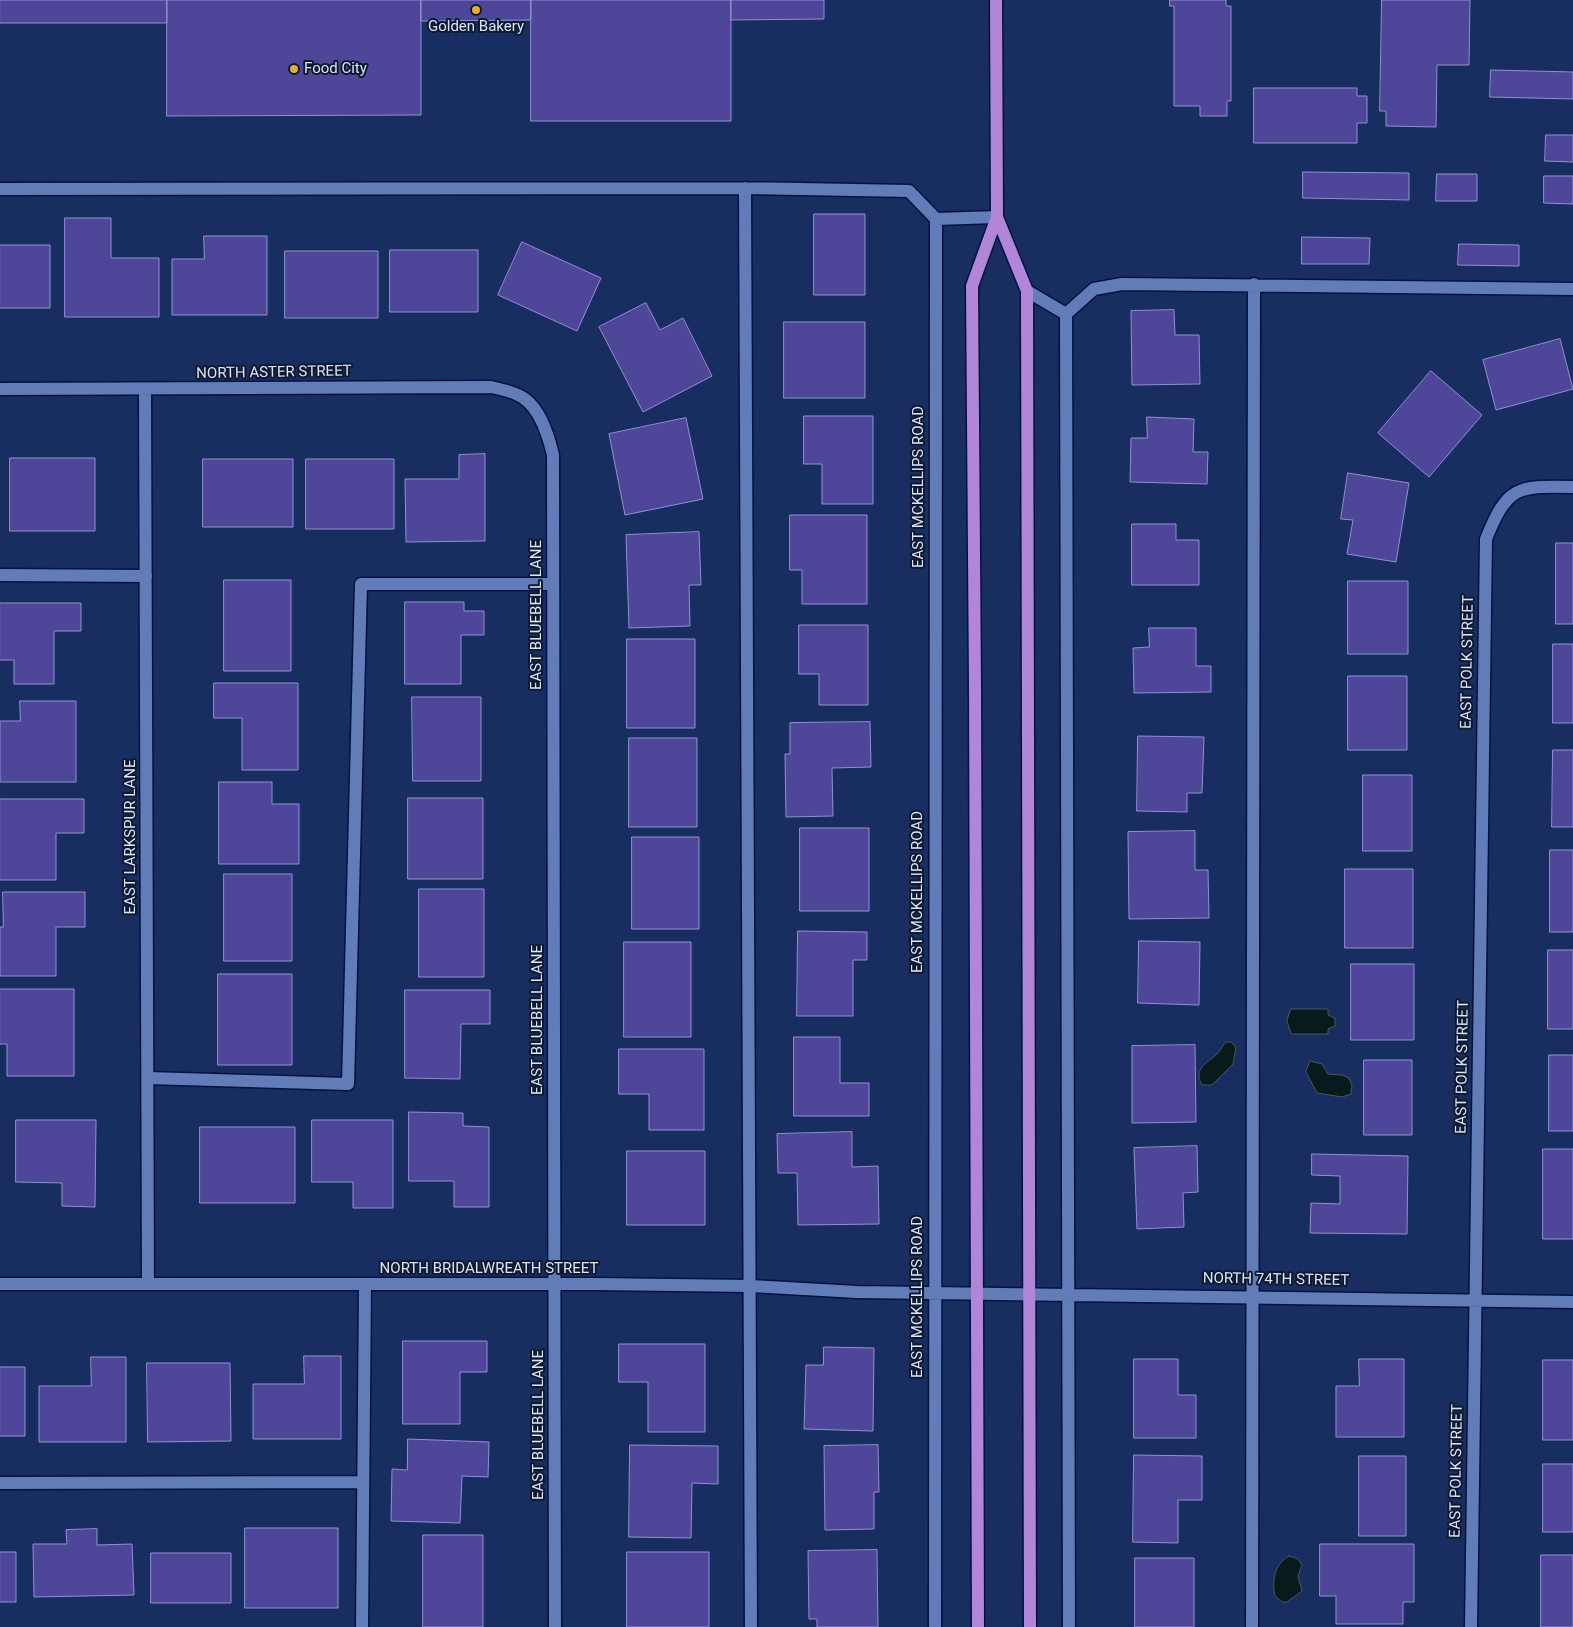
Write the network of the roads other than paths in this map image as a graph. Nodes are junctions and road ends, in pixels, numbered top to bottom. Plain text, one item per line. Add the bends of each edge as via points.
1 (996, 0) edge
2 (745, 188) junction
3 (0, 189) edge
4 (997, 217) junction
5 (936, 219) junction
6 (1254, 284) junction
7 (1573, 289) edge
8 (1027, 291) junction
9 (1066, 314) junction
10 (0, 390) edge
11 (145, 390) junction
12 (539, 415) joint
13 (1573, 487) edge
14 (0, 575) edge
15 (146, 576) junction
16 (553, 584) junction
17 (148, 1078) junction
18 (0, 1284) edge
19 (148, 1284) junction
20 (555, 1285) junction
21 (365, 1286) junction
22 (751, 1286) junction
23 (934, 1292) junction
24 (978, 1292) junction
25 (1029, 1293) junction
26 (1067, 1294) junction
27 (1252, 1296) junction
28 (1476, 1301) junction
29 (1573, 1302) edge
30 (363, 1482) junction
31 (0, 1483) edge
32 (362, 1627) edge
33 (555, 1627) edge
34 (751, 1627) edge
35 (935, 1627) edge
36 (978, 1627) edge
37 (1030, 1627) edge
38 (1068, 1627) edge
39 (1252, 1627) edge
40 (1471, 1627) edge

1 - 4 main road
2 - 3 street
2 - 5 street via 909,191
2 - 22 street
4 - 5 street
4 - 8 main road
4 - 24 main road via 972,286
5 - 23 street, EAST MCKELLIPS ROAD
6 - 7 street
6 - 9 street via 1122,284 1094,290
6 - 27 street
8 - 9 street
8 - 25 main road
9 - 26 street
10 - 11 street, NORTH ASTER STREET
11 - 12 street, NORTH ASTER STREET via 491,387 520,395
11 - 15 street, EAST LARKSPUR LANE
12 - 16 street, EAST BLUEBELL LANE via 548,433 553,455
13 - 28 street, EAST POLK STREET via 1536,487 1513,494 1498,509 1486,539
14 - 15 street
15 - 17 street, EAST LARKSPUR LANE
16 - 17 street via 361,584 348,1084
16 - 20 street, EAST BLUEBELL LANE
17 - 19 street, EAST LARKSPUR LANE
18 - 19 street, NORTH BRIDALWREATH STREET
19 - 21 street, NORTH BRIDALWREATH STREET
20 - 21 street, NORTH BRIDALWREATH STREET
20 - 22 street, NORTH BRIDALWREATH STREET
20 - 33 street, EAST BLUEBELL LANE
21 - 30 street
22 - 23 street, NORTH BRIDALWREATH STREET via 857,1292
22 - 34 street
23 - 24 street, NORTH BRIDALWREATH STREET
23 - 35 street, EAST MCKELLIPS ROAD
24 - 25 street, NORTH 74TH STREET
24 - 36 main road
25 - 26 street, NORTH 74TH STREET
25 - 37 main road
26 - 27 street, NORTH 74TH STREET
26 - 38 street
27 - 28 street, NORTH 74TH STREET
27 - 39 street
28 - 29 street, NORTH 74TH STREET
28 - 40 street, EAST POLK STREET
30 - 31 street
30 - 32 street

